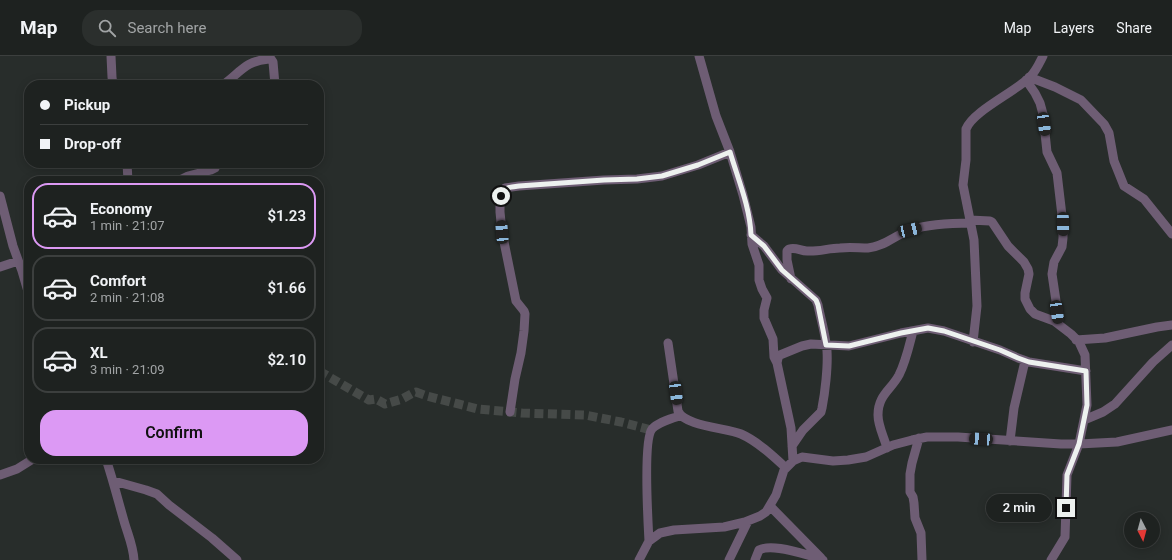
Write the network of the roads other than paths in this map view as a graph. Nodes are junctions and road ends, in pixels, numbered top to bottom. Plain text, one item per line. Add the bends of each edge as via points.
1 (699, 56) edge
2 (1043, 56) edge
3 (110, 57) edge
4 (1028, 78) junction
5 (112, 80) edge
6 (229, 80) edge
7 (275, 80) edge
8 (730, 152) junction
9 (215, 168) edge
10 (188, 176) edge
11 (0, 196) edge
12 (971, 222) junction
13 (1172, 234) edge
14 (751, 235) junction
15 (18, 261) junction
16 (0, 267) edge
17 (24, 279) edge
18 (791, 279) junction
19 (1058, 324) junction
20 (1172, 325) edge
21 (913, 331) junction
22 (1076, 340) junction
23 (973, 342) junction
24 (668, 343) dead end
25 (826, 345) junction
26 (1172, 345) edge
27 (1025, 361) junction
28 (777, 363) junction
29 (1086, 371) junction
30 (510, 412) dead end
31 (680, 416) junction
32 (1084, 420) junction
33 (1172, 430) edge
34 (919, 438) junction
35 (1010, 441) junction
36 (1079, 444) junction
37 (792, 446) junction
38 (887, 448) junction
39 (793, 461) junction
40 (25, 464) edge
41 (108, 464) edge
42 (786, 468) junction
43 (0, 475) edge
44 (114, 481) junction
45 (770, 506) junction
46 (748, 521) junction
47 (649, 541) junction
48 (134, 560) edge
49 (237, 560) edge
50 (639, 560) edge
51 (730, 560) edge
52 (755, 560) edge
53 (823, 560) edge
54 (922, 560) edge
55 (1051, 560) edge

1 - 8 street via 716,116
2 - 4 street
3 - 5 street
4 - 12 street via 981,113 966,129 963,185
4 - 13 street via 1055,87 1081,100 1107,127 1114,161 1124,186 1144,199
4 - 19 street via 1040,103 1047,152 1057,173 1063,238 1052,274
6 - 7 street via 245,66 269,59 273,62
8 - 14 street via 743,195
8 - 30 street via 662,176 505,188 500,201 502,232 516,301 525,314 522,352
9 - 10 street
11 - 15 street
12 - 18 street via 910,230 881,245 869,248 809,251 789,249 787,260
12 - 19 street via 992,222 1028,269 1025,299 1030,309 1035,314
12 - 23 street via 977,306
14 - 18 street via 764,246
14 - 28 street via 759,265 759,280 767,298 764,318 774,342
15 - 16 street
15 - 17 street
18 - 25 street via 817,302
19 - 22 street
20 - 22 street via 1112,337
21 - 23 street via 937,329
21 - 25 street via 849,346
21 - 38 street via 899,376 884,394 878,413
22 - 29 street via 1084,354
23 - 27 street
24 - 31 street
25 - 28 street via 802,346 780,355
25 - 37 street via 821,412 803,430
26 - 32 street via 1115,404
27 - 29 street
27 - 35 street via 1014,408
28 - 37 street via 792,428
29 - 32 street via 1087,405
31 - 42 street via 741,434
31 - 47 street via 653,428 648,437
32 - 36 street
33 - 36 street via 1117,442
34 - 35 street
34 - 38 street
34 - 54 street via 910,474 910,492 921,533
35 - 36 street
36 - 55 street via 1067,475 1065,537
37 - 39 street
38 - 39 street via 866,457 848,460 833,461 804,457
39 - 42 street
40 - 43 street
41 - 44 street
42 - 45 street
44 - 48 street via 124,524 132,543
44 - 49 street via 157,494
45 - 46 street via 766,512
45 - 53 street
46 - 47 street via 660,533
46 - 51 street
47 - 50 street
52 - 53 street via 759,550 765,548 794,551

